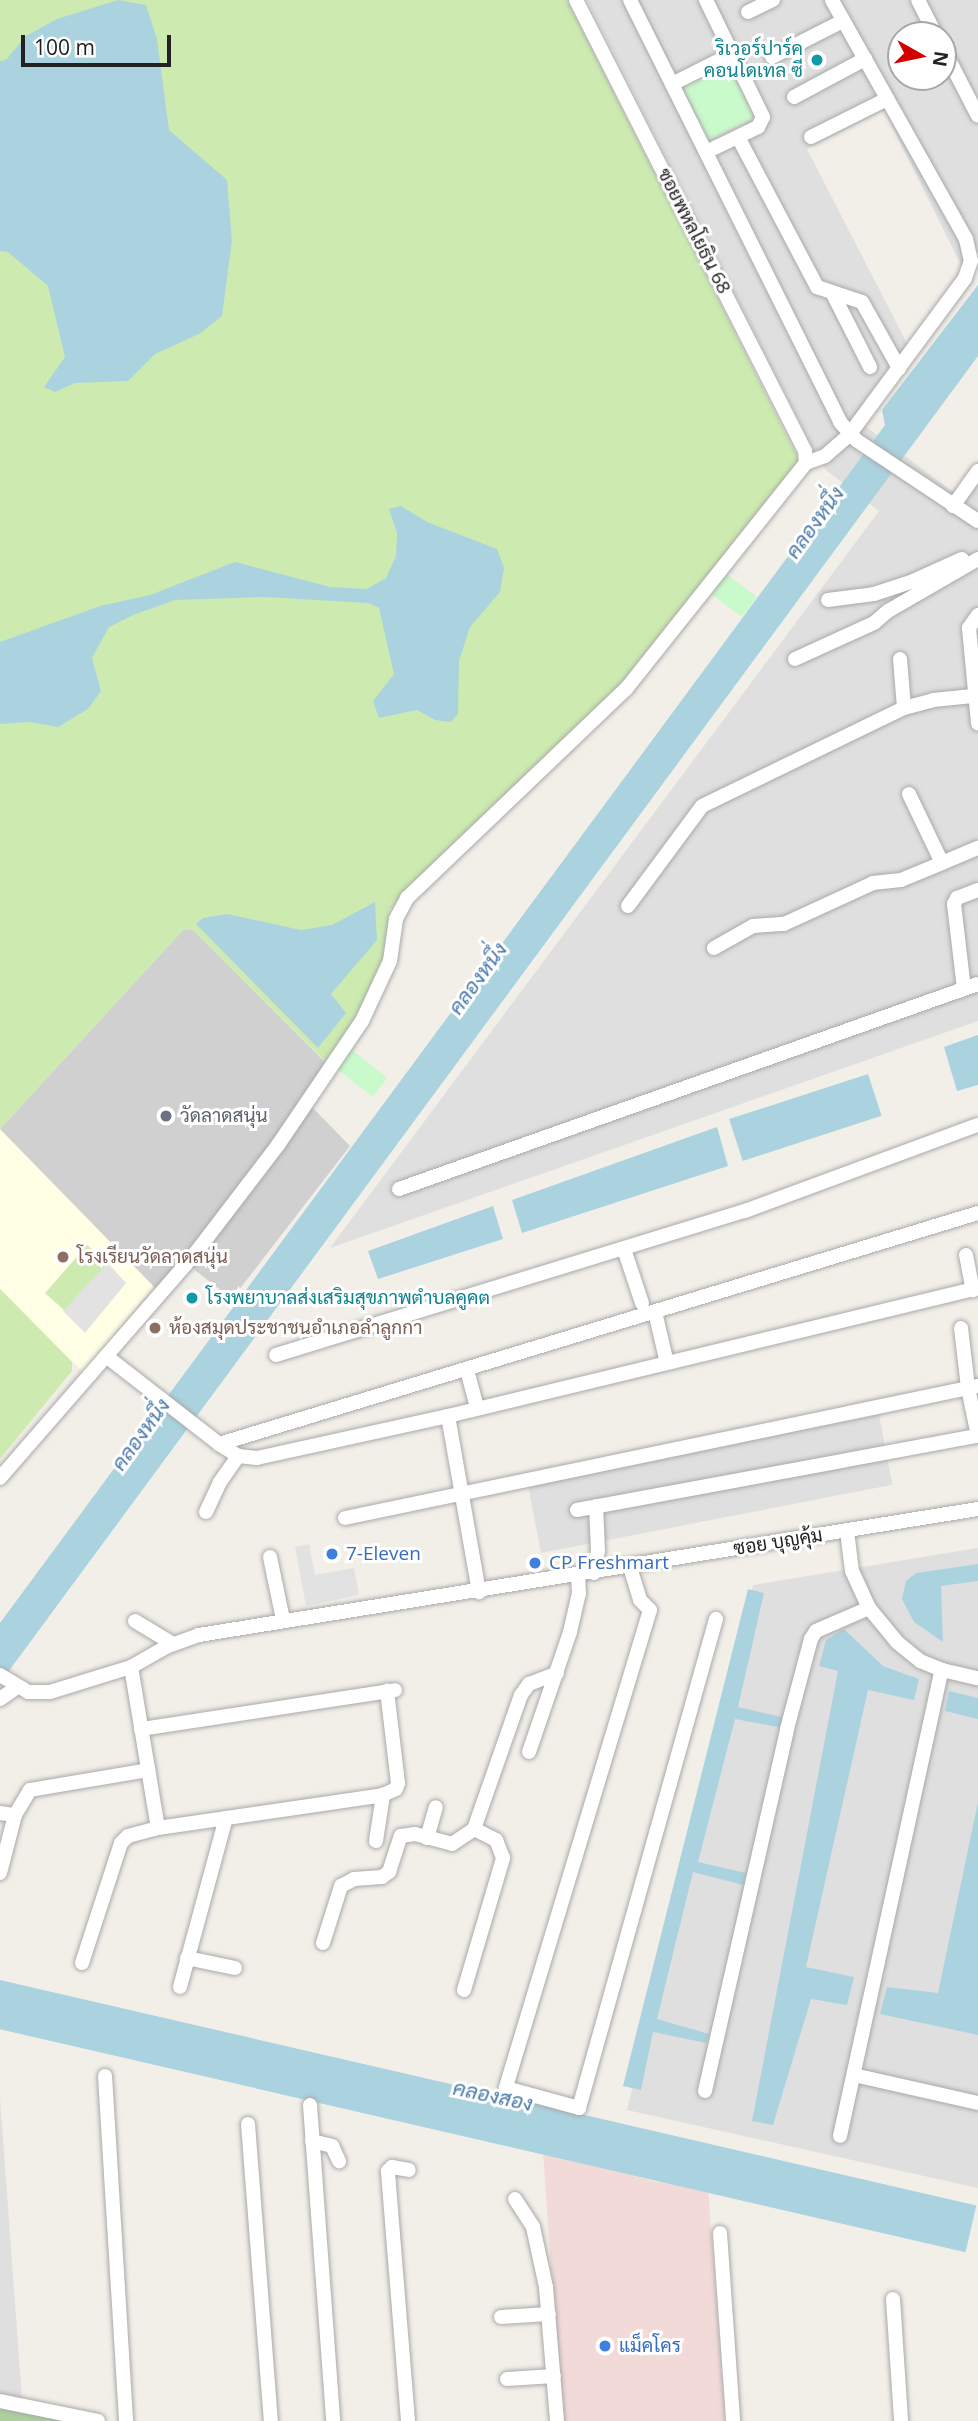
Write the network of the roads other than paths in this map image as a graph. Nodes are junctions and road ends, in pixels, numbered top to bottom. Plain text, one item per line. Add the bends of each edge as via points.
1 (576, 0) edge
2 (630, 0) edge
3 (706, 0) edge
4 (773, 0) edge
5 (832, 0) edge
6 (918, 0) edge
7 (748, 12) dead end
8 (843, 21) junction
9 (929, 21) edge
10 (734, 54) junction
11 (772, 57) dead end
12 (865, 59) junction
13 (957, 75) edge
14 (672, 85) junction
15 (794, 97) dead end
16 (887, 99) junction
17 (978, 116) edge
18 (738, 137) junction
19 (811, 137) dead end
20 (706, 152) junction
21 (834, 294) junction
22 (870, 367) dead end
23 (899, 368) junction
24 (853, 437) junction
25 (806, 463) junction
26 (978, 471) edge
27 (953, 506) junction
28 (978, 521) edge
29 (975, 560) edge
30 (828, 600) dead end
31 (978, 615) edge
32 (794, 659) dead end
33 (901, 659) dead end
34 (975, 691) edge
35 (904, 708) junction
36 (978, 724) edge
37 (909, 794) dead end
38 (978, 848) edge
39 (942, 863) junction
40 (978, 890) edge
41 (628, 906) dead end
42 (714, 948) dead end
43 (971, 987) edge
44 (978, 1125) edge
45 (399, 1189) dead end
46 (978, 1213) edge
47 (624, 1249) junction
48 (966, 1255) dead end
49 (976, 1289) edge
50 (642, 1303) dead end
51 (655, 1312) junction
52 (961, 1328) dead end
53 (276, 1355) dead end
54 (106, 1356) junction
55 (667, 1363) junction
56 (467, 1370) junction
57 (973, 1387) edge
58 (477, 1408) junction
59 (448, 1416) junction
60 (978, 1436) edge
61 (219, 1444) junction
62 (238, 1456) junction
63 (0, 1478) edge
64 (462, 1495) junction
65 (596, 1506) junction
66 (978, 1509) edge
67 (577, 1510) dead end
68 (206, 1512) dead end
69 (345, 1518) dead end
70 (847, 1531) junction
71 (270, 1557) dead end
72 (630, 1567) junction
73 (594, 1573) junction
74 (578, 1576) junction
75 (479, 1592) junction
76 (862, 1610) junction
77 (716, 1619) dead end
78 (283, 1620) junction
79 (135, 1621) dead end
80 (173, 1644) junction
81 (131, 1667) junction
82 (942, 1670) junction
83 (557, 1673) junction
84 (0, 1675) edge
85 (978, 1678) edge
86 (15, 1686) junction
87 (0, 1699) edge
88 (141, 1729) junction
89 (528, 1752) dead end
90 (148, 1770) junction
91 (383, 1795) junction
92 (436, 1807) dead end
93 (7, 1814) edge
94 (226, 1818) junction
95 (158, 1828) junction
96 (474, 1829) junction
97 (427, 1838) junction
98 (376, 1842) dead end
99 (0, 1873) edge
100 (323, 1943) dead end
101 (187, 1958) junction
102 (82, 1963) dead end
103 (234, 1968) dead end
104 (180, 1987) dead end
105 (464, 1990) dead end
106 (854, 2075) junction
107 (105, 2076) dead end
108 (705, 2091) dead end
109 (978, 2102) edge
110 (310, 2105) dead end
111 (248, 2124) dead end
112 (840, 2136) dead end
113 (312, 2141) junction
114 (339, 2161) dead end
115 (409, 2170) dead end
116 (515, 2199) dead end
117 (720, 2234) dead end
118 (893, 2299) dead end
119 (549, 2314) junction
120 (501, 2317) dead end
121 (554, 2376) junction
122 (507, 2379) dead end
123 (0, 2401) edge
124 (98, 2421) edge
125 (126, 2421) edge
126 (271, 2421) edge
127 (333, 2421) edge
128 (408, 2421) edge
129 (557, 2421) edge
130 (733, 2421) edge
131 (901, 2421) edge

1 - 25 street, ซอยพหลโยธิน 68 via 805,451
2 - 14 street
3 - 10 street
4 - 7 street
5 - 8 street
6 - 9 street
8 - 11 street
8 - 12 street
10 - 14 street
10 - 18 street via 763,117 758,127
12 - 15 street
12 - 16 street
13 - 17 street
14 - 20 street
16 - 19 street
16 - 23 street via 966,239 971,261 965,278
18 - 20 street
18 - 21 street via 817,287
20 - 24 street
21 - 22 street
21 - 23 street via 862,302
23 - 24 street
24 - 25 street
24 - 27 street
25 - 54 street via 626,689 407,898 396,919 390,961 362,1021 256,1178
26 - 27 street
27 - 28 street
29 - 30 street via 960,559 874,594
29 - 32 street via 874,622
31 - 34 street via 969,628
33 - 35 street
34 - 35 street
34 - 36 street
35 - 41 street via 702,806
37 - 39 street
38 - 39 street
39 - 42 street via 901,880 873,883 784,924 753,926
40 - 43 street via 957,898 954,904
43 - 45 street
44 - 47 street via 745,1211
46 - 51 street
47 - 50 street
47 - 53 street
48 - 49 street
49 - 55 street
51 - 55 street
51 - 56 street
52 - 57 street
54 - 61 street
54 - 63 street
55 - 58 street
56 - 58 street
56 - 61 street
57 - 60 street
57 - 64 street
58 - 59 street
59 - 62 street via 257,1458
59 - 64 street
60 - 65 street
61 - 62 street
62 - 68 street
64 - 69 street
64 - 75 street
65 - 67 street
65 - 73 street
66 - 70 street, ซอย บุญคุ้ม
70 - 72 street, ซอย บุญคุ้ม
70 - 76 street
71 - 78 street
72 - 73 street, ซอย บุญคุ้ม
72 - 77 street via 640,1600 650,1609 506,2088 579,2108
73 - 74 street, ซอย บุญคุ้ม
74 - 75 street, ซอย บุญคุ้ม
74 - 83 street via 575,1612
75 - 78 street, ซอย บุญคุ้ม
76 - 82 street via 910,1654
76 - 108 street via 816,1631 811,1639
78 - 80 street, ซอย บุญคุ้ม
79 - 80 street
80 - 81 street, ซอย บุญคุ้ม
81 - 86 street, ซอย บุญคุ้ม via 50,1692
81 - 88 street
82 - 85 street
82 - 106 street
83 - 89 street
83 - 96 street via 529,1684 520,1695
84 - 86 street
86 - 87 street
88 - 90 street
88 - 91 street via 392,1691 398,1783
90 - 93 street via 37,1787
90 - 95 street
91 - 94 street
91 - 98 street
92 - 97 street
93 - 99 street
94 - 95 street
94 - 101 street
95 - 102 street via 128,1836 121,1843
96 - 97 street via 452,1844
96 - 105 street via 496,1840 503,1858
97 - 100 street via 401,1836 389,1872 341,1886
101 - 103 street
101 - 104 street
106 - 109 street
106 - 112 street
107 - 125 street
110 - 113 street
111 - 126 street
113 - 114 street via 331,2146
113 - 127 street
115 - 128 street via 392,2167 388,2171
116 - 119 street via 533,2227
117 - 130 street
118 - 131 street
119 - 120 street
119 - 121 street
121 - 122 street
121 - 129 street
123 - 124 street

